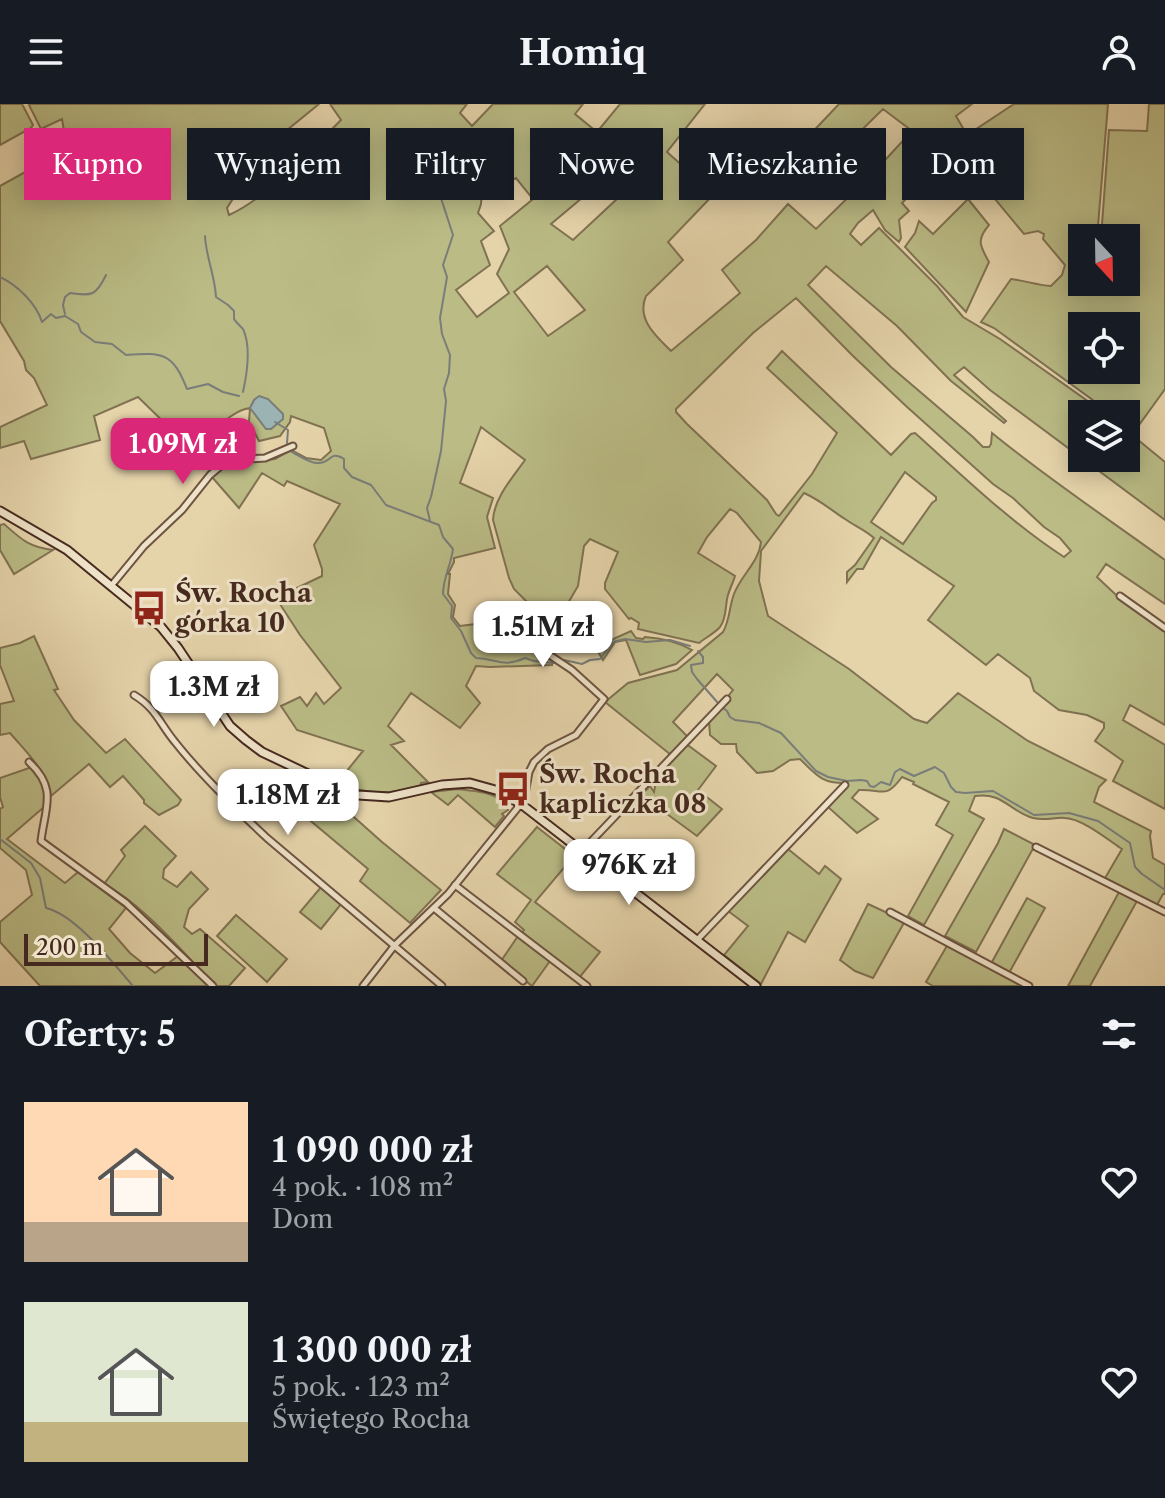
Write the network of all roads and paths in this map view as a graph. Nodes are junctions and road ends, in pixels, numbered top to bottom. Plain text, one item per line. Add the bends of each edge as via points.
1 (293, 446) dead end
2 (0, 511) edge
3 (111, 586) junction
4 (1120, 596) dead end
5 (532, 613) dead end
6 (1165, 628) edge
7 (134, 695) dead end
8 (727, 699) dead end
9 (29, 762) dead end
10 (845, 785) dead end
11 (521, 804) junction
12 (1036, 847) dead end
13 (582, 851) junction
14 (455, 885) junction
15 (434, 908) junction
16 (890, 912) dead end
17 (1165, 912) edge
18 (697, 940) junction
19 (395, 945) junction
20 (523, 981) dead end
21 (213, 986) edge
22 (363, 986) edge
23 (442, 986) edge
24 (587, 986) edge
25 (756, 986) edge
26 (1029, 986) edge

1 - 3 street via 265,458 227,461
2 - 3 street via 64,549
3 - 11 street via 170,637 230,726 262,752 358,795 389,797 470,783
4 - 6 street
5 - 11 street via 548,654 604,699 576,735 534,762
7 - 19 street via 155,711 174,741 267,838
8 - 13 street
9 - 21 street via 49,795 41,841 126,903
10 - 18 street
11 - 13 street
11 - 14 street
12 - 17 street
13 - 18 street
14 - 15 street
14 - 24 street
15 - 19 street
15 - 20 street
16 - 26 street
18 - 25 street
19 - 22 street
19 - 23 street

